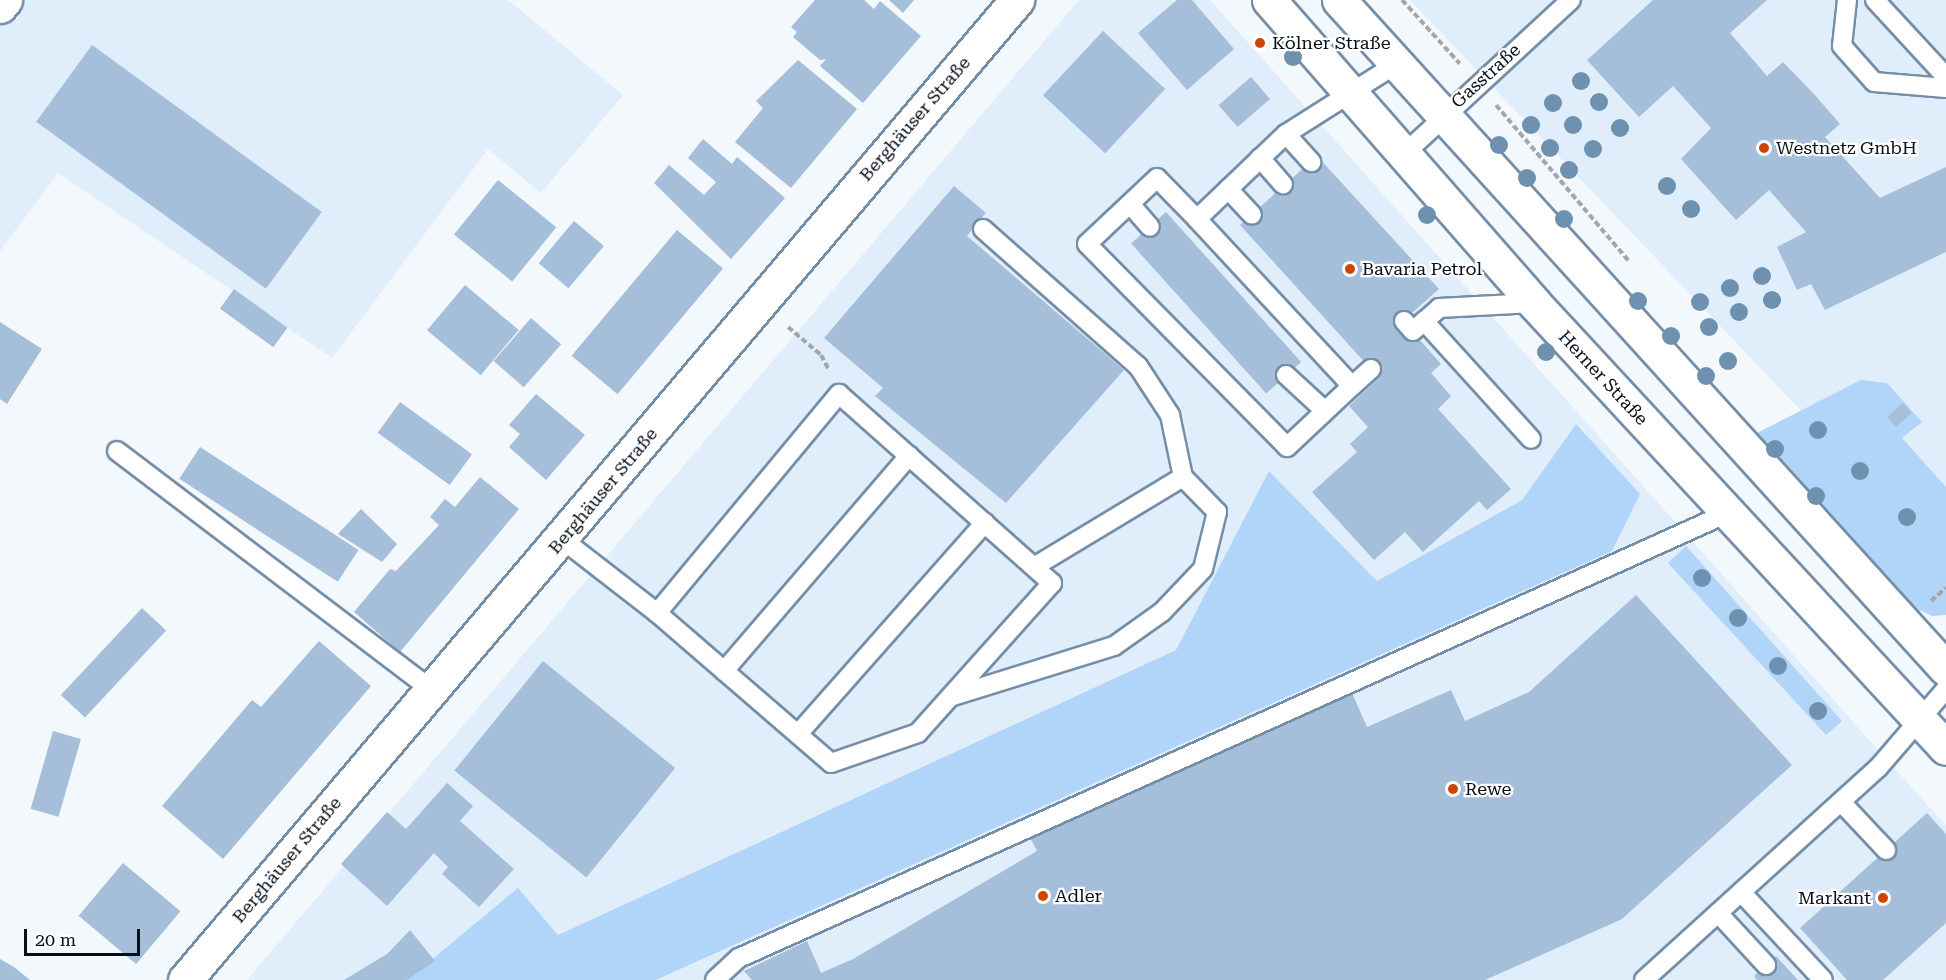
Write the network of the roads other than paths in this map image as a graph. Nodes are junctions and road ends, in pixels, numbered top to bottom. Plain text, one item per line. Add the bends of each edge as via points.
1 (5, 0) edge
2 (1017, 0) edge
3 (1269, 0) edge
4 (1339, 0) edge
5 (1571, 0) edge
6 (1848, 0) edge
7 (1875, 0) edge
8 (0, 6) edge
9 (1398, 63) junction
10 (1946, 77) edge
11 (1946, 88) edge
12 (1347, 92) junction
13 (1445, 113) junction
14 (1286, 134) junction
15 (1404, 154) junction
16 (1260, 158) junction
17 (1311, 162) dead end
18 (1283, 184) dead end
19 (1228, 189) junction
20 (1130, 204) junction
21 (1252, 215) dead end
22 (1197, 219) junction
23 (1150, 227) dead end
24 (983, 230) dead end
25 (1534, 303) junction
26 (1404, 321) dead end
27 (1424, 321) junction
28 (1371, 369) dead end
29 (1286, 375) dead end
30 (1352, 386) junction
31 (1325, 411) junction
32 (1531, 439) dead end
33 (117, 451) dead end
34 (909, 456) junction
35 (1183, 477) junction
36 (1728, 513) junction
37 (985, 523) junction
38 (563, 540) junction
39 (1034, 567) junction
40 (657, 613) junction
41 (1946, 669) edge
42 (724, 671) junction
43 (1946, 689) edge
44 (432, 690) junction
45 (950, 697) junction
46 (1921, 720) junction
47 (798, 734) junction
48 (1946, 748) edge
49 (1841, 802) junction
50 (1886, 850) dead end
51 (1741, 892) junction
52 (1718, 913) junction
53 (1766, 965) dead end
54 (185, 980) edge
55 (716, 980) edge
56 (1644, 980) edge
57 (1823, 980) edge

1 - 8 main road
2 - 38 main road, Berghäuser Straße
3 - 12 main road, Herner Straße
4 - 9 main road
5 - 13 lane, Gasstraße
6 - 11 lane via 1842,46 1874,82
7 - 10 lane
9 - 12 lane
9 - 13 main road
12 - 14 lane
12 - 15 main road, Herner Straße
13 - 15 lane, Gasstraße
13 - 41 main road via 1477,156
14 - 16 lane
14 - 17 lane
15 - 25 main road, Herner Straße
16 - 18 lane
16 - 19 lane
19 - 21 lane
19 - 22 lane
20 - 22 lane via 1157,178
20 - 23 lane
20 - 31 lane via 1087,244 1287,447
22 - 30 lane
24 - 35 lane via 1138,366 1170,415
25 - 27 lane via 1434,303
25 - 36 main road, Herner Straße
26 - 27 lane via 1413,331
27 - 32 lane
28 - 30 lane
29 - 31 lane
30 - 31 lane
33 - 44 lane
34 - 37 lane
34 - 40 lane via 839,394
34 - 42 lane
35 - 39 lane
35 - 45 lane via 1217,512 1203,570 1162,612 1114,646
36 - 46 main road, Herner Straße
36 - 55 lane via 739,958
37 - 39 lane
37 - 47 lane
38 - 40 lane
38 - 44 main road, Berghäuser Straße
39 - 45 lane via 1052,583
40 - 42 lane
42 - 47 lane
43 - 46 lane
44 - 54 main road, Berghäuser Straße
45 - 47 lane via 918,733 831,763
46 - 48 main road, Herner Straße
46 - 49 lane
49 - 50 lane
49 - 51 lane
51 - 52 lane
51 - 57 lane
52 - 53 lane
52 - 56 lane

